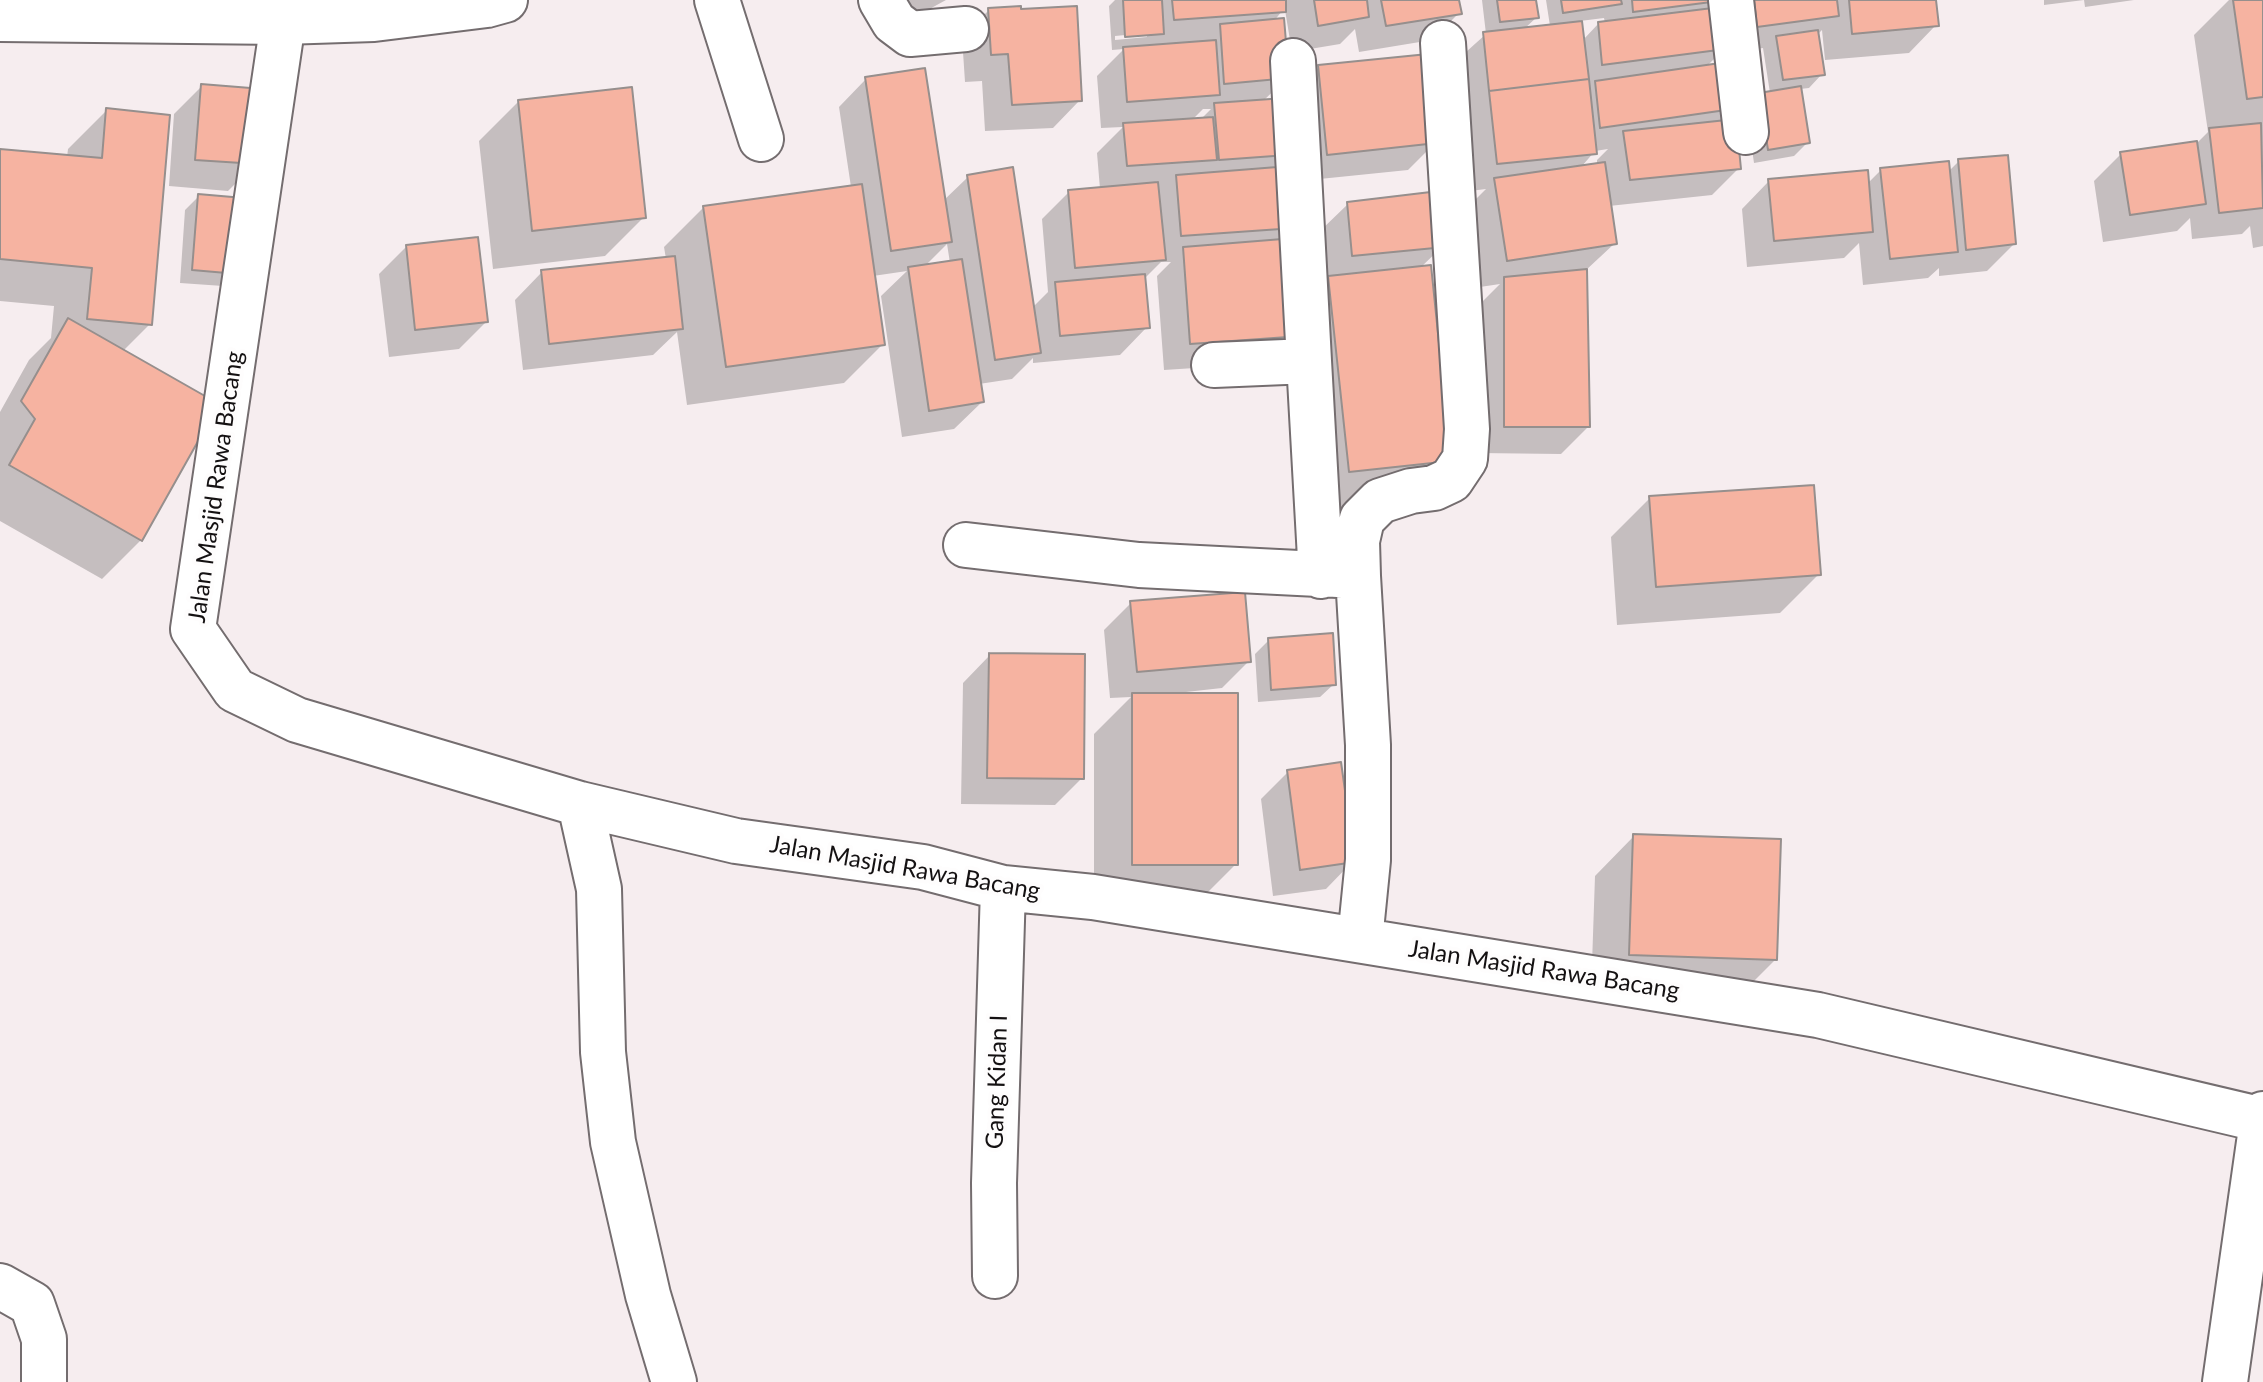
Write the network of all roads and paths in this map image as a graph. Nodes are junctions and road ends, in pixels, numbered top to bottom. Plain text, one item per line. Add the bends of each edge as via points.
1 (505, 0) edge
2 (717, 0) edge
3 (881, 0) edge
4 (1731, 0) edge
5 (0, 19) edge
6 (283, 22) junction
7 (966, 29) dead end
8 (1443, 43) dead end
9 (1293, 61) dead end
10 (1746, 132) dead end
11 (761, 139) dead end
12 (1309, 361) junction
13 (1214, 365) dead end
14 (966, 545) dead end
15 (1339, 576) junction
16 (580, 804) junction
17 (1003, 888) junction
18 (1360, 940) junction
19 (2263, 1117) edge
20 (995, 1276) dead end
21 (0, 1286) edge
22 (44, 1382) edge
23 (674, 1382) edge
24 (2225, 1382) edge

1 - 6 street via 374,19
2 - 11 street
3 - 7 street via 894,22 910,34
4 - 10 street
5 - 6 street
6 - 16 street, Jalan Masjid Rawa Bacang via 193,629 235,690 297,720
8 - 15 street via 1465,459 1451,480 1380,501 1362,519
9 - 12 street
12 - 13 street
12 - 15 street
14 - 15 street via 1139,565
15 - 18 street via 1368,745 1368,860
16 - 17 street, Jalan Masjid Rawa Bacang via 736,841 923,867
16 - 23 street via 599,889 603,1052 613,1142
17 - 18 street, Jalan Masjid Rawa Bacang via 1093,897
17 - 20 street, Gang Kidan I
18 - 19 street, Jalan Masjid Rawa Bacang via 1818,1015
19 - 24 street
21 - 22 street via 32,1304 44,1339

